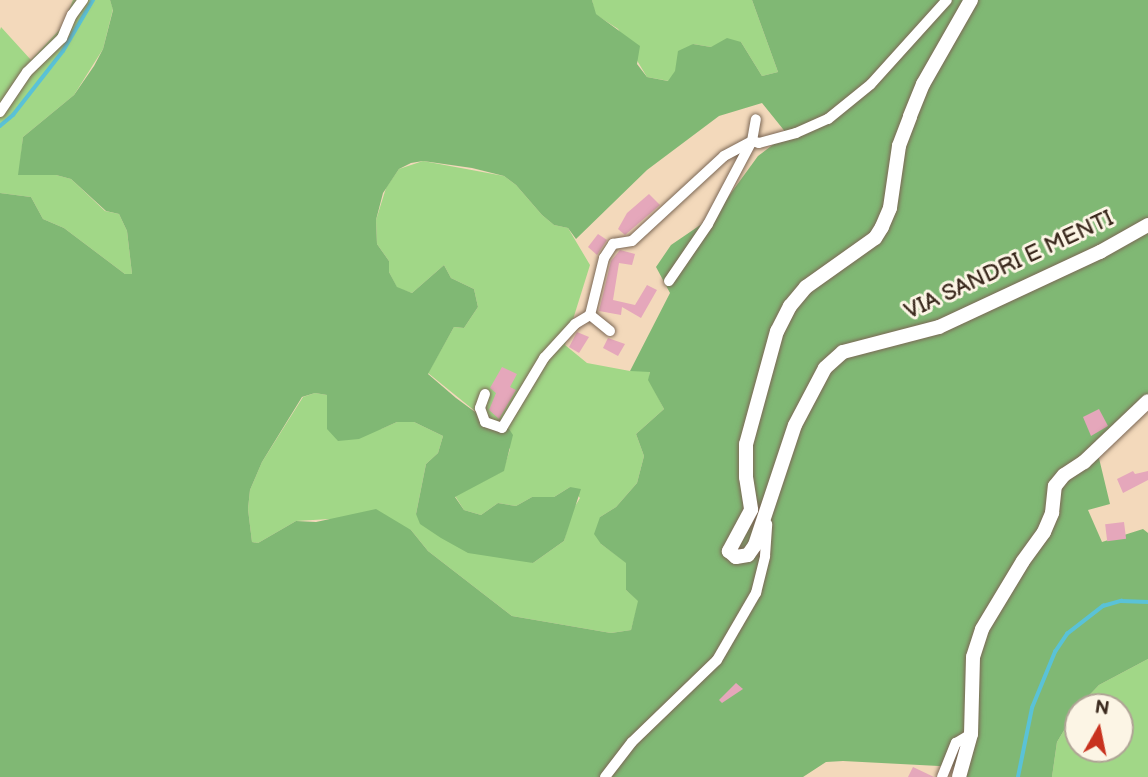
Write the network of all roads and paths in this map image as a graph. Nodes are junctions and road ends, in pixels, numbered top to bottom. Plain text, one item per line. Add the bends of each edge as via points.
1 (83, 0) edge
2 (947, 0) edge
3 (971, 0) edge
4 (0, 112) edge
5 (756, 118) dead end
6 (752, 141) junction
7 (1148, 225) edge
8 (669, 281) dead end
9 (590, 315) junction
10 (610, 331) dead end
11 (485, 394) dead end
12 (1148, 401) edge
13 (765, 517) junction
14 (971, 734) junction
15 (605, 777) edge
16 (942, 777) edge
17 (960, 777) edge

1 - 4 street via 62,38 27,72
2 - 6 street via 871,84 828,119 796,133
3 - 13 main road, VIA SANDRI E MENTI via 923,84 910,117 882,227 875,238 806,287 777,331 746,444 751,510 729,551 736,557 748,555
5 - 6 street
6 - 8 street via 708,224
6 - 9 street via 724,156 632,241 613,244 604,258
7 - 13 main road, VIA SANDRI E MENTI via 939,327 843,352 825,368 795,425
9 - 10 street
9 - 11 street via 575,324 544,358 502,428 485,422 480,408
12 - 14 main road via 1055,486 1044,532 982,629 973,657
13 - 15 street via 761,579 723,650 632,742
14 - 16 street via 956,743
14 - 17 main road

